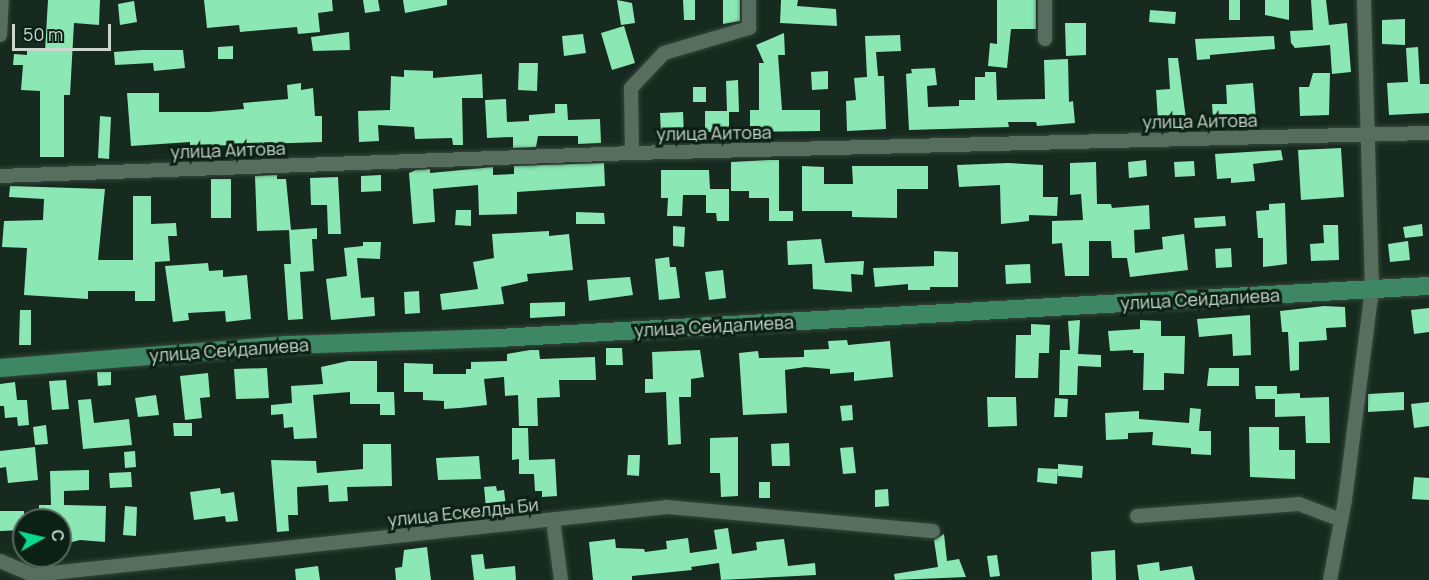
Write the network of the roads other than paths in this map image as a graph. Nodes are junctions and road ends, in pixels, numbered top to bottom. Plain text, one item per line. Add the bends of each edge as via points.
1 (2, 0) edge
2 (749, 0) edge
3 (1045, 0) edge
4 (1364, 0) edge
5 (0, 35) edge
6 (1044, 39) dead end
7 (1429, 133) edge
8 (1366, 135) junction
9 (632, 153) junction
10 (0, 176) edge
11 (1429, 286) edge
12 (1372, 289) junction
13 (0, 368) edge
14 (1137, 516) dead end
15 (553, 520) junction
16 (1341, 520) junction
17 (933, 531) dead end
18 (0, 561) edge
19 (561, 580) edge
20 (1330, 580) edge

1 - 5 street
2 - 9 street via 749,28 664,54 631,88
3 - 6 street
4 - 8 street
7 - 8 street, улица Аитова
8 - 9 street, улица Аитова
8 - 12 street
9 - 10 street, улица Аитова
11 - 12 main road, улица Сейдалиева
12 - 13 main road, улица Сейдалиева via 522,336 289,345
12 - 16 street
14 - 16 street via 1299,504
15 - 17 street, улица Ескелды Би via 667,507
15 - 18 street, улица Ескелды Би via 33,575
15 - 19 street
16 - 20 street

